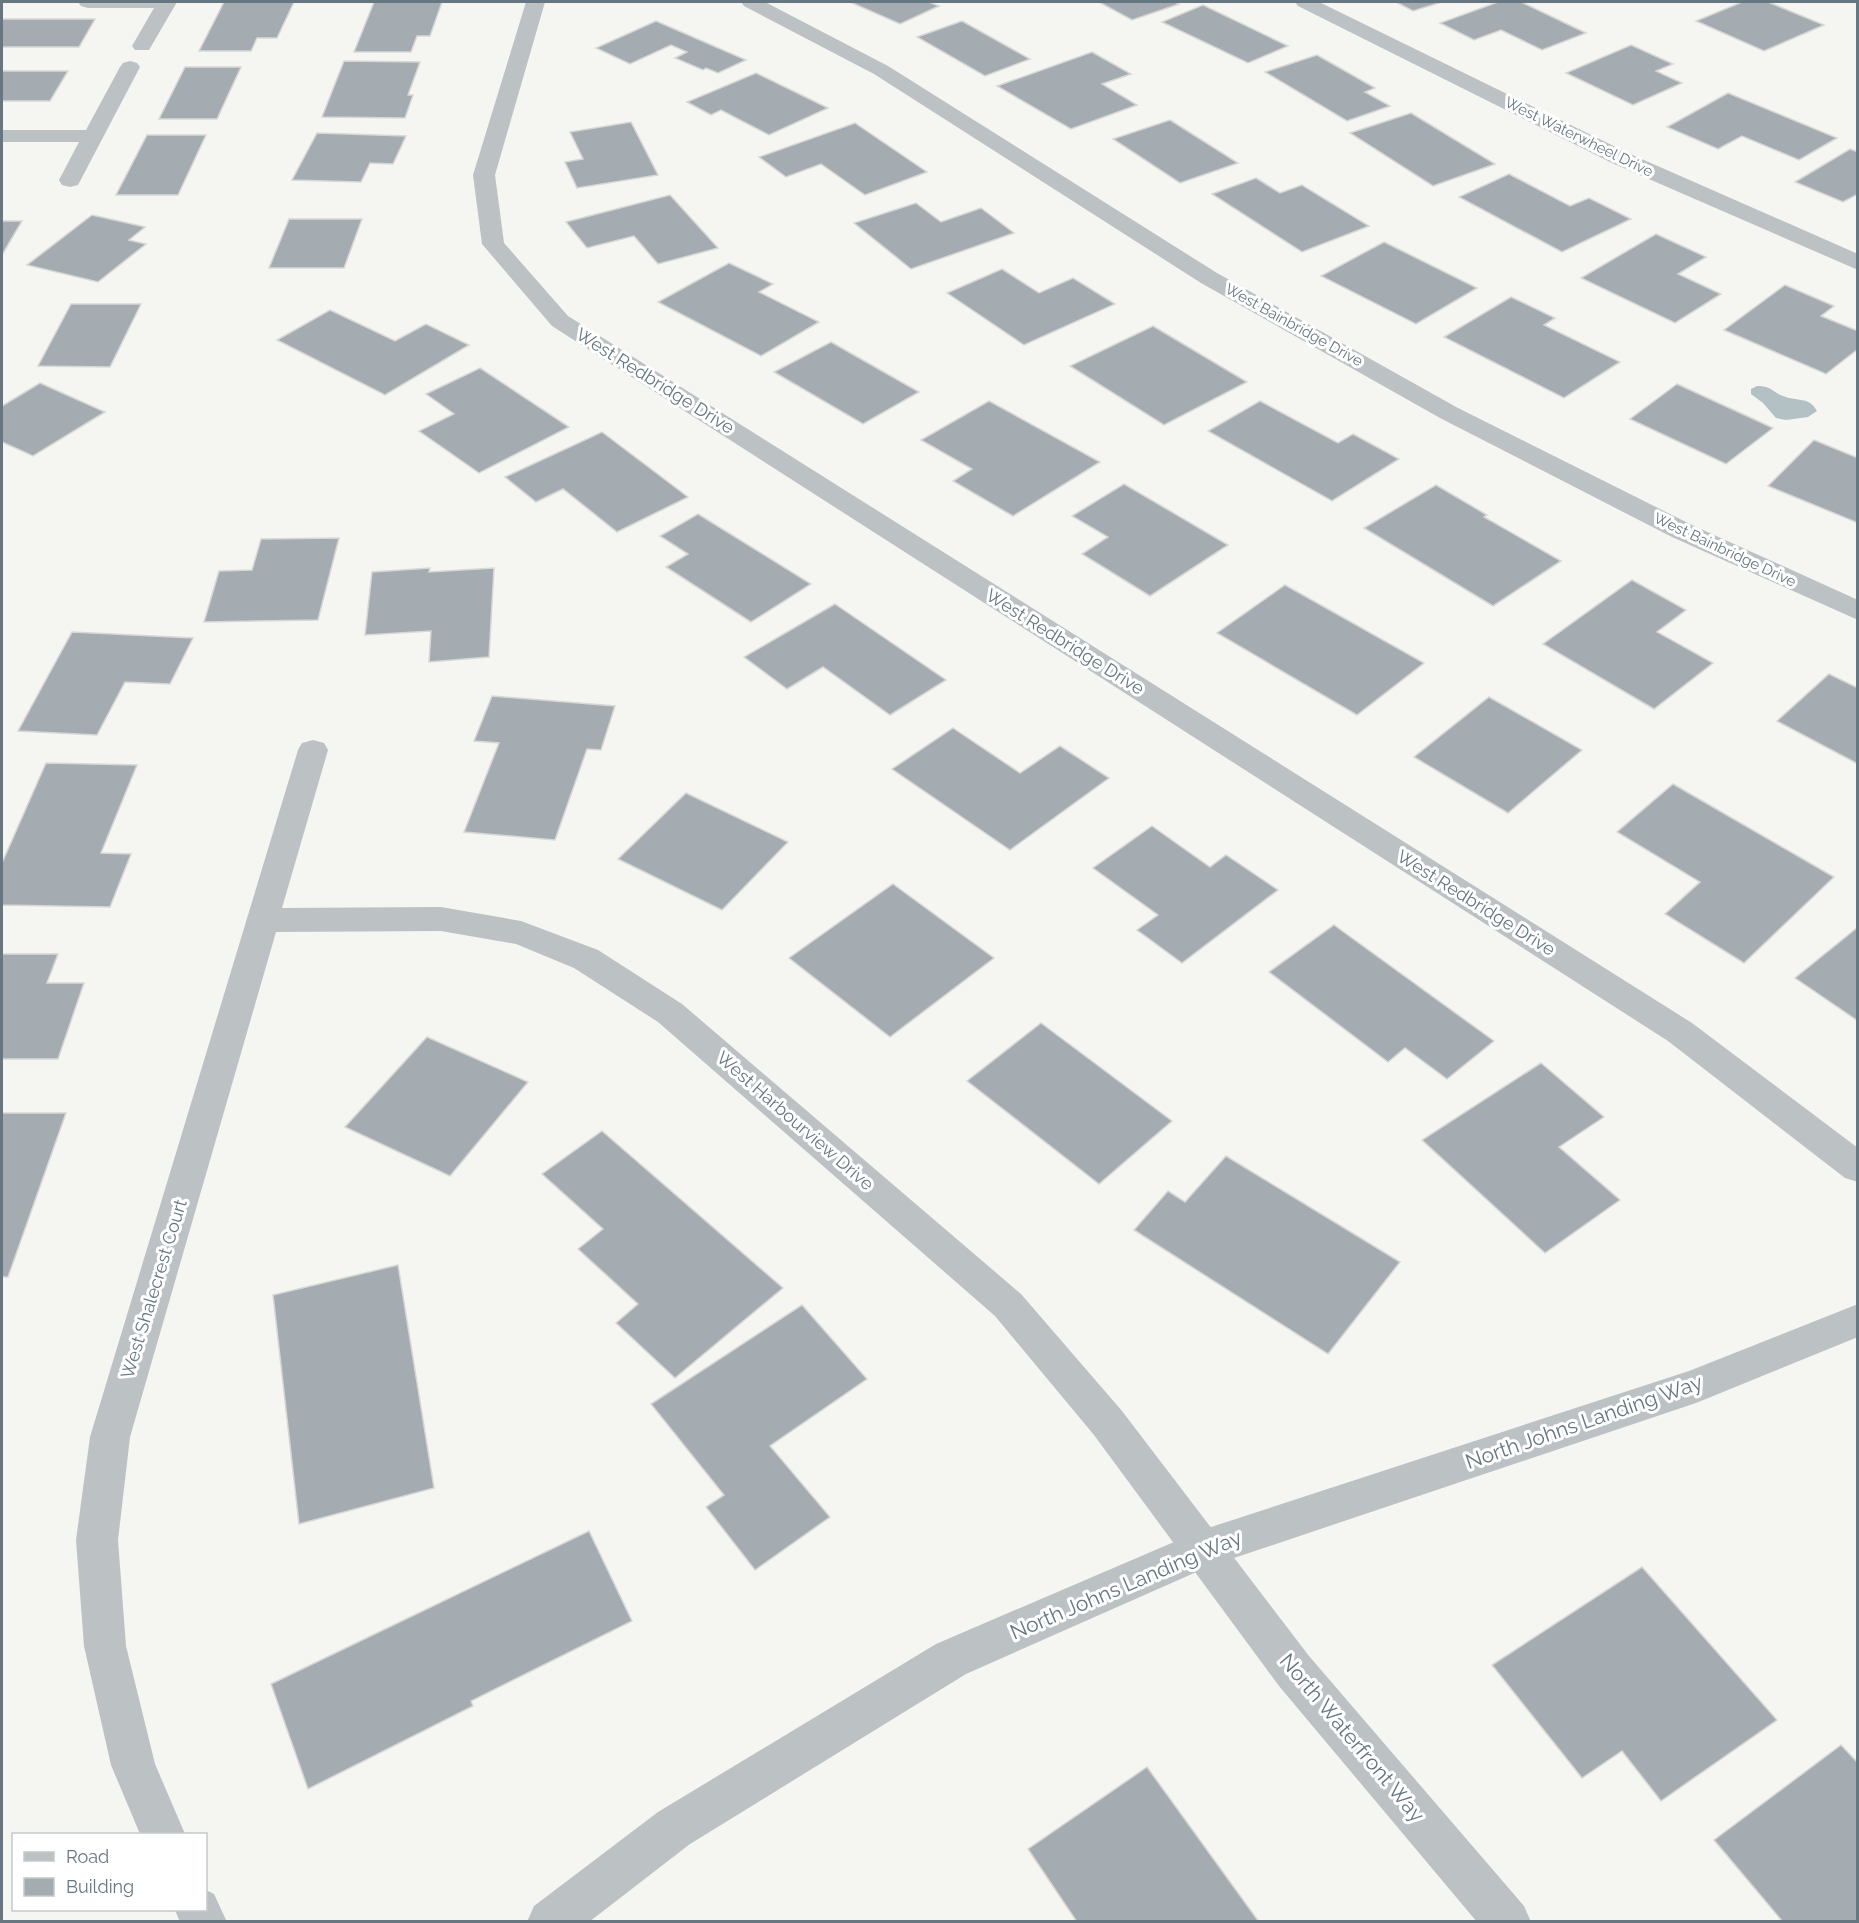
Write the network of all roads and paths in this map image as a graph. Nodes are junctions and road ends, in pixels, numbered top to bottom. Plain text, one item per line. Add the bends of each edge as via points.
1 (88, 2) edge
2 (167, 2) edge
3 (535, 2) edge
4 (751, 2) edge
5 (1305, 2) edge
6 (142, 46) dead end
7 (130, 67) dead end
8 (2, 136) edge
9 (92, 136) junction
10 (70, 180) dead end
11 (1857, 263) edge
12 (1857, 611) edge
13 (313, 750) dead end
14 (264, 920) junction
15 (1857, 1168) edge
16 (1857, 1320) edge
17 (1202, 1549) junction
18 (162, 1833) edge
19 (550, 1922) edge
20 (1508, 1922) edge

1 - 2 street
2 - 6 street
3 - 15 street, West Redbridge Drive via 484,175 493,244 560,321 1680,1032
4 - 12 street, West Bainbridge Drive via 881,70 1209,278 1449,413 1682,531
5 - 11 street, West Waterwheel Drive via 1620,159
7 - 9 street
8 - 9 street
9 - 10 street
13 - 14 street, West Shalecrest Court
14 - 17 street, West Harbourview Drive via 441,919 521,933 586,959 670,1013 1008,1305 1108,1424
14 - 18 street, West Shalecrest Court via 110,1437 97,1539 105,1646 134,1765
16 - 17 street, North Johns Landing Way via 1696,1386
17 - 19 street, North Johns Landing Way via 951,1659 674,1828
17 - 20 street, North Waterfront Way via 1294,1671

